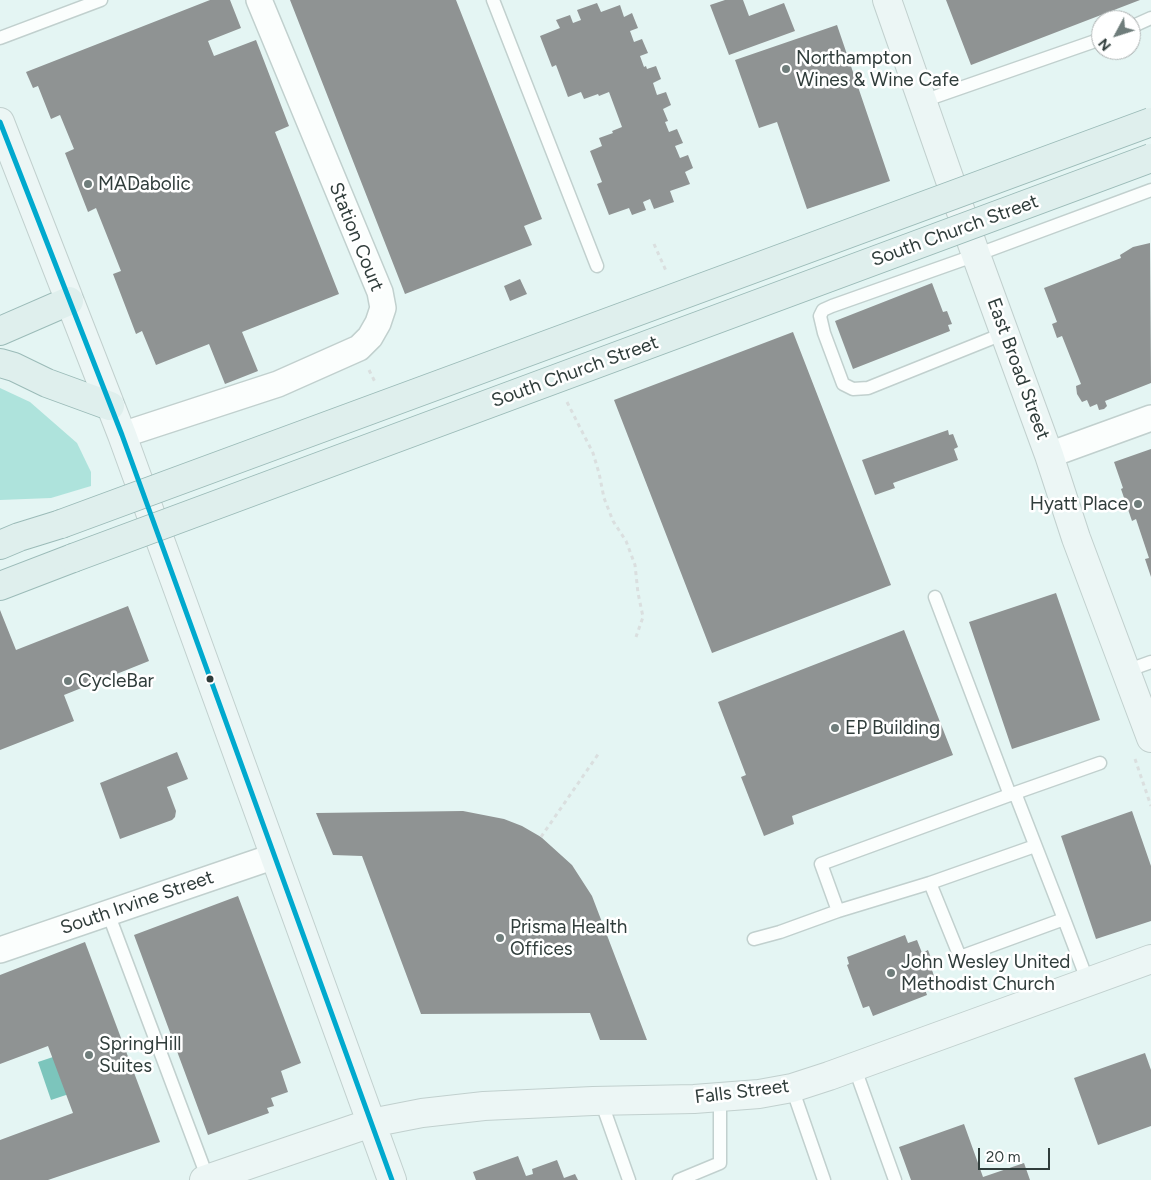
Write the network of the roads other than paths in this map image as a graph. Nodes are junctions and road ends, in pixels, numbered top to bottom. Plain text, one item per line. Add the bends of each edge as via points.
1 (101, 0) edge
2 (259, 0) edge
3 (493, 0) edge
4 (888, 0) edge
5 (0, 38) edge
6 (1091, 42) edge
7 (923, 100) junction
8 (0, 122) edge
9 (1151, 122) edge
10 (1151, 158) edge
11 (7, 162) edge
12 (1151, 190) edge
13 (976, 255) junction
14 (597, 266) dead end
15 (70, 300) junction
16 (0, 331) edge
17 (1005, 333) junction
18 (0, 364) edge
19 (110, 406) junction
20 (1151, 418) edge
21 (122, 434) junction
22 (1049, 455) junction
23 (6, 538) edge
24 (0, 586) edge
25 (935, 597) dead end
26 (1151, 662) edge
27 (1126, 671) junction
28 (1151, 738) edge
29 (1100, 763) dead end
30 (1013, 794) junction
31 (1036, 846) junction
32 (274, 856) junction
33 (930, 883) junction
34 (838, 911) junction
35 (108, 913) junction
36 (1064, 919) junction
37 (754, 939) dead end
38 (0, 950) edge
39 (1151, 958) edge
40 (1088, 982) junction
41 (854, 1066) junction
42 (792, 1088) junction
43 (720, 1097) junction
44 (601, 1101) junction
45 (371, 1123) junction
46 (206, 1179) edge
47 (392, 1180) edge
48 (628, 1180) edge
49 (680, 1180) edge
50 (824, 1180) edge
51 (895, 1180) edge

1 - 5 lane
2 - 21 street, Station Court via 380,292 383,308 378,324 360,348 278,384
3 - 14 lane
4 - 7 street, East Broad Street
6 - 7 lane
7 - 13 street, East Broad Street
8 - 11 street
9 - 23 main road, South Church Street, bridge via 61,524
10 - 24 main road, South Church Street, bridge
11 - 15 street
12 - 13 lane
13 - 17 street, East Broad Street
13 - 17 lane via 823,310 820,316 824,333 843,384 853,389 871,387
15 - 16 main road
15 - 19 street
17 - 22 street, East Broad Street
18 - 19 main road
19 - 21 street
20 - 22 street
21 - 32 street
22 - 27 street, East Broad Street
25 - 30 lane
26 - 27 lane
27 - 28 street, East Broad Street
29 - 30 lane
30 - 31 lane
30 - 34 lane via 821,864
31 - 33 lane
31 - 36 lane
32 - 35 street, South Irvine Street
32 - 45 street
33 - 34 lane
33 - 36 lane via 960,958
34 - 37 lane
35 - 38 street, South Irvine Street
35 - 46 lane
36 - 40 lane
39 - 40 street, Falls Street
40 - 41 street, Falls Street
41 - 42 street, Falls Street
41 - 51 lane
42 - 43 street, Falls Street
42 - 50 lane
43 - 44 street, Falls Street
43 - 49 lane via 720,1163
44 - 45 street, Falls Street via 484,1106
44 - 48 lane
45 - 46 street, Falls Street
45 - 47 street

